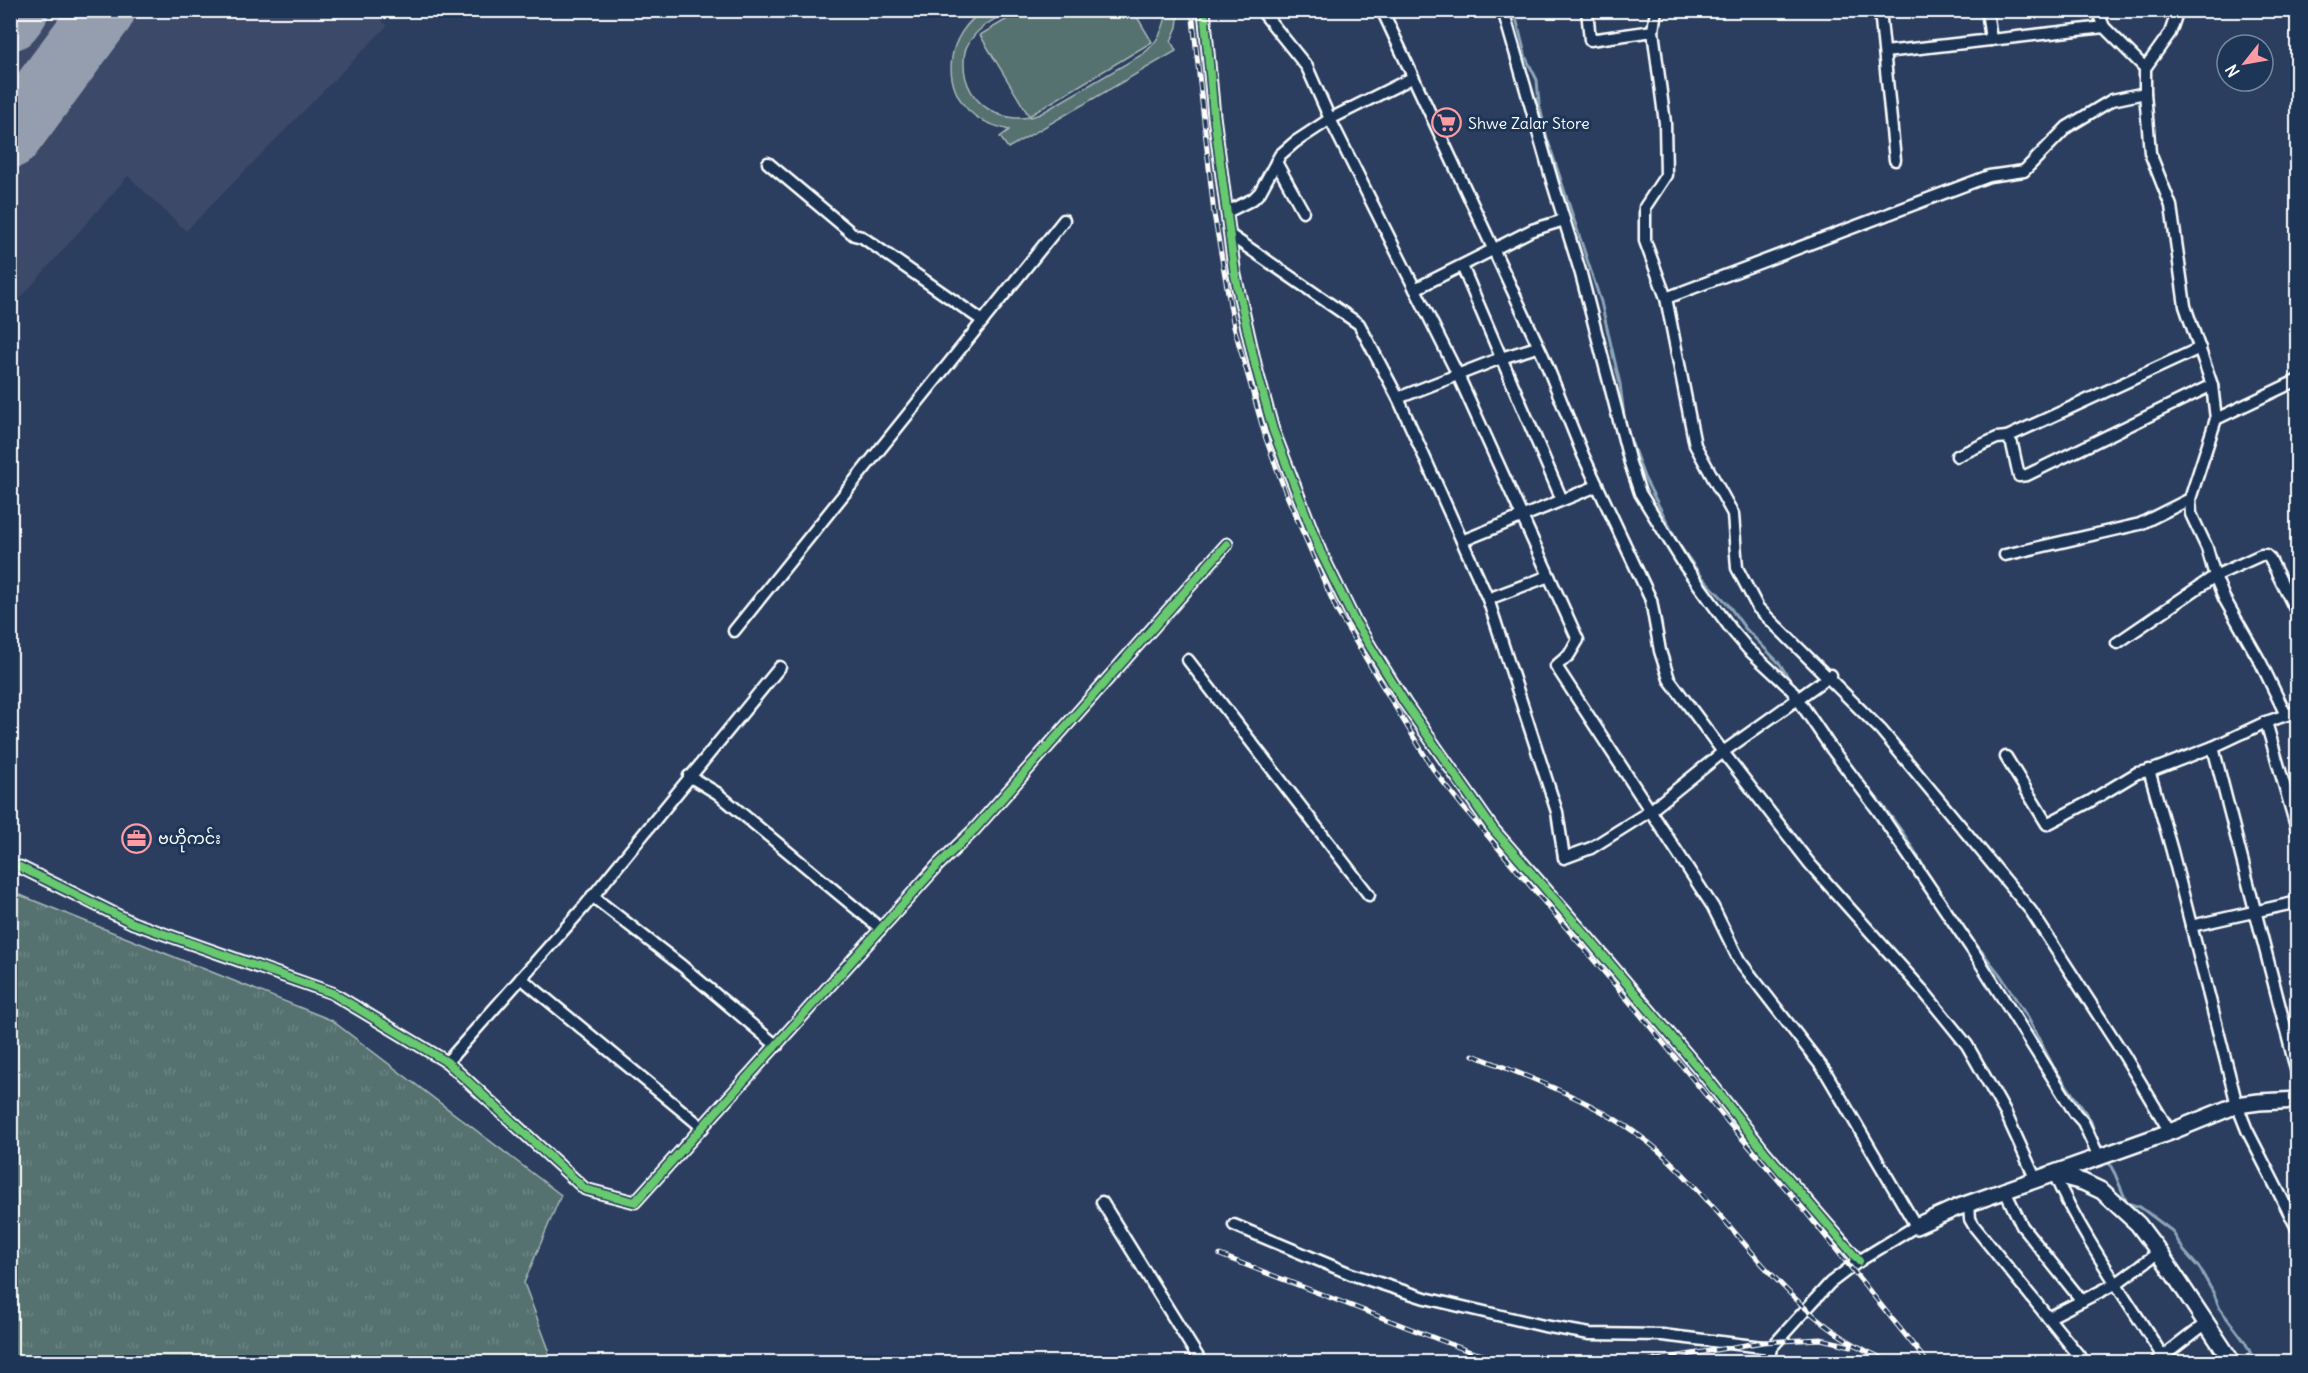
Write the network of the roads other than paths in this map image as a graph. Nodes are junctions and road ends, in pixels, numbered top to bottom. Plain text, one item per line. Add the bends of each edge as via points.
1 (1204, 10) edge
2 (1261, 10) edge
3 (1382, 10) edge
4 (1503, 10) edge
5 (1587, 10) edge
6 (1656, 10) edge
7 (1880, 10) edge
8 (1987, 10) edge
9 (2097, 10) edge
10 (2178, 10) edge
11 (2104, 27) junction
12 (1653, 32) junction
13 (1991, 40) junction
14 (1885, 52) junction
15 (2145, 68) junction
16 (1412, 78) junction
17 (2145, 93) junction
18 (1330, 119) junction
19 (1895, 160) dead end
20 (1276, 162) junction
21 (768, 163) dead end
22 (1304, 211) dead end
23 (1227, 212) junction
24 (1064, 220) dead end
25 (1564, 220) junction
26 (1230, 235) junction
27 (1494, 251) junction
28 (1462, 266) junction
29 (1415, 289) junction
30 (1666, 298) junction
31 (983, 321) junction
32 (1537, 347) junction
33 (2200, 348) junction
34 (1501, 358) junction
35 (1458, 375) junction
36 (2298, 380) edge
37 (2212, 385) junction
38 (1398, 398) junction
39 (2216, 419) junction
40 (2007, 437) junction
41 (1957, 456) dead end
42 (1597, 486) junction
43 (2190, 499) junction
44 (1562, 500) junction
45 (1522, 516) junction
46 (1462, 541) junction
47 (1227, 544) dead end
48 (2005, 555) dead end
49 (1549, 576) junction
50 (2215, 576) junction
51 (1488, 599) junction
52 (2298, 615) edge
53 (734, 631) dead end
54 (2117, 643) dead end
55 (1188, 660) dead end
56 (780, 667) dead end
57 (1830, 676) junction
58 (1797, 699) junction
59 (2298, 711) edge
60 (2286, 715) junction
61 (2266, 722) junction
62 (2213, 747) junction
63 (1723, 752) junction
64 (2006, 757) dead end
65 (2149, 770) junction
66 (689, 776) junction
67 (1650, 811) junction
68 (2298, 832) edge
69 (20, 867) dead end
70 (1370, 895) dead end
71 (592, 896) junction
72 (2298, 902) edge
73 (2256, 913) junction
74 (2191, 926) junction
75 (881, 929) junction
76 (521, 978) junction
77 (777, 1046) junction
78 (447, 1062) junction
79 (2298, 1077) edge
80 (2298, 1100) edge
81 (2237, 1105) junction
82 (702, 1129) junction
83 (2170, 1132) junction
84 (2098, 1157) junction
85 (2054, 1174) junction
86 (2036, 1180) junction
87 (2005, 1191) junction
88 (1102, 1202) dead end
89 (1969, 1204) junction
90 (1234, 1225) dead end
91 (1916, 1226) junction
92 (2298, 1230) edge
93 (2159, 1252) junction
94 (1859, 1261) junction
95 (2117, 1283) junction
96 (2082, 1300) junction
97 (2048, 1317) junction
98 (2205, 1324) junction
99 (1771, 1348) junction
100 (2160, 1360) edge
101 (1202, 1362) edge
102 (1768, 1362) edge
103 (2084, 1362) edge
104 (2232, 1362) edge

1 - 23 street
2 - 18 street via 1308,67
3 - 16 street
4 - 25 street
5 - 12 street via 1590,40
6 - 12 street
7 - 14 street
8 - 13 street
9 - 11 street
10 - 15 street via 2170,33
11 - 13 street
11 - 15 street
12 - 30 street via 1665,123 1666,175 1645,207 1645,241
13 - 14 street
14 - 19 street
15 - 17 street
16 - 18 street
16 - 27 street
17 - 30 street via 2112,100 2067,127 2024,171 1989,176
17 - 33 street via 2150,153 2171,206 2185,306
18 - 20 street via 1295,142
18 - 29 street
20 - 22 street
20 - 23 street via 1260,192
21 - 31 street via 854,235
23 - 26 street
24 - 31 street
25 - 27 street via 1532,230
25 - 58 street via 1640,493 1685,566 1731,629
26 - 38 street via 1359,324
26 - 94 street via 1235,275 1272,430 1320,551 1354,620 1405,703 1493,829
27 - 28 street
27 - 32 street
28 - 29 street
28 - 34 street
29 - 35 street
30 - 57 street via 1695,445 1733,514 1737,568 1758,608
31 - 53 street
32 - 34 street
32 - 42 street
33 - 37 street
33 - 40 street
34 - 35 street
34 - 44 street
35 - 38 street
35 - 45 street
36 - 39 street
37 - 39 street
37 - 40 street via 2027,475 2019,476
38 - 46 street
39 - 43 street
40 - 41 street
42 - 44 street
42 - 63 street via 1651,600 1669,679
43 - 48 street via 2140,524
43 - 50 street via 2191,514
44 - 45 street
45 - 46 street
45 - 49 street
46 - 51 street
47 - 75 street
49 - 51 street
49 - 67 street via 1578,640 1556,666
50 - 52 street via 2266,555
50 - 54 street
50 - 60 street
51 - 67 street via 1557,812 1564,858 1591,848
55 - 70 street
56 - 66 street
57 - 58 street
57 - 83 street via 1881,730 2031,911
58 - 63 street
58 - 84 street via 1937,896 2083,1122
59 - 60 street
60 - 61 street
61 - 62 street
61 - 68 street
62 - 65 street
62 - 73 street
63 - 67 street
63 - 86 street via 1810,864 1967,1045 2006,1114
64 - 65 street via 2047,824
65 - 74 street
66 - 71 street
66 - 75 street via 717,793
67 - 91 street via 1713,907 1739,960 1825,1071
69 - 78 street via 133,923 332,993
71 - 76 street
71 - 77 street
72 - 73 street
73 - 74 street
73 - 79 street
74 - 81 street
75 - 77 street
76 - 78 street
76 - 82 street
77 - 82 street
78 - 82 street via 585,1189 635,1202
80 - 81 street
81 - 83 street
81 - 92 street
83 - 84 street
84 - 85 street
85 - 86 street
85 - 93 street via 2102,1191 2138,1224
85 - 95 street via 2074,1216
86 - 87 street
87 - 89 street
87 - 96 street via 2022,1226
88 - 101 street
89 - 91 street
89 - 97 street via 1974,1226
90 - 99 street via 1372,1281 1425,1298 1544,1326 1590,1334 1662,1335
91 - 94 street
93 - 95 street
93 - 98 street
94 - 99 street via 1830,1284
95 - 96 street
95 - 100 street
96 - 97 street
97 - 103 street
98 - 100 street
98 - 104 street
99 - 102 street

